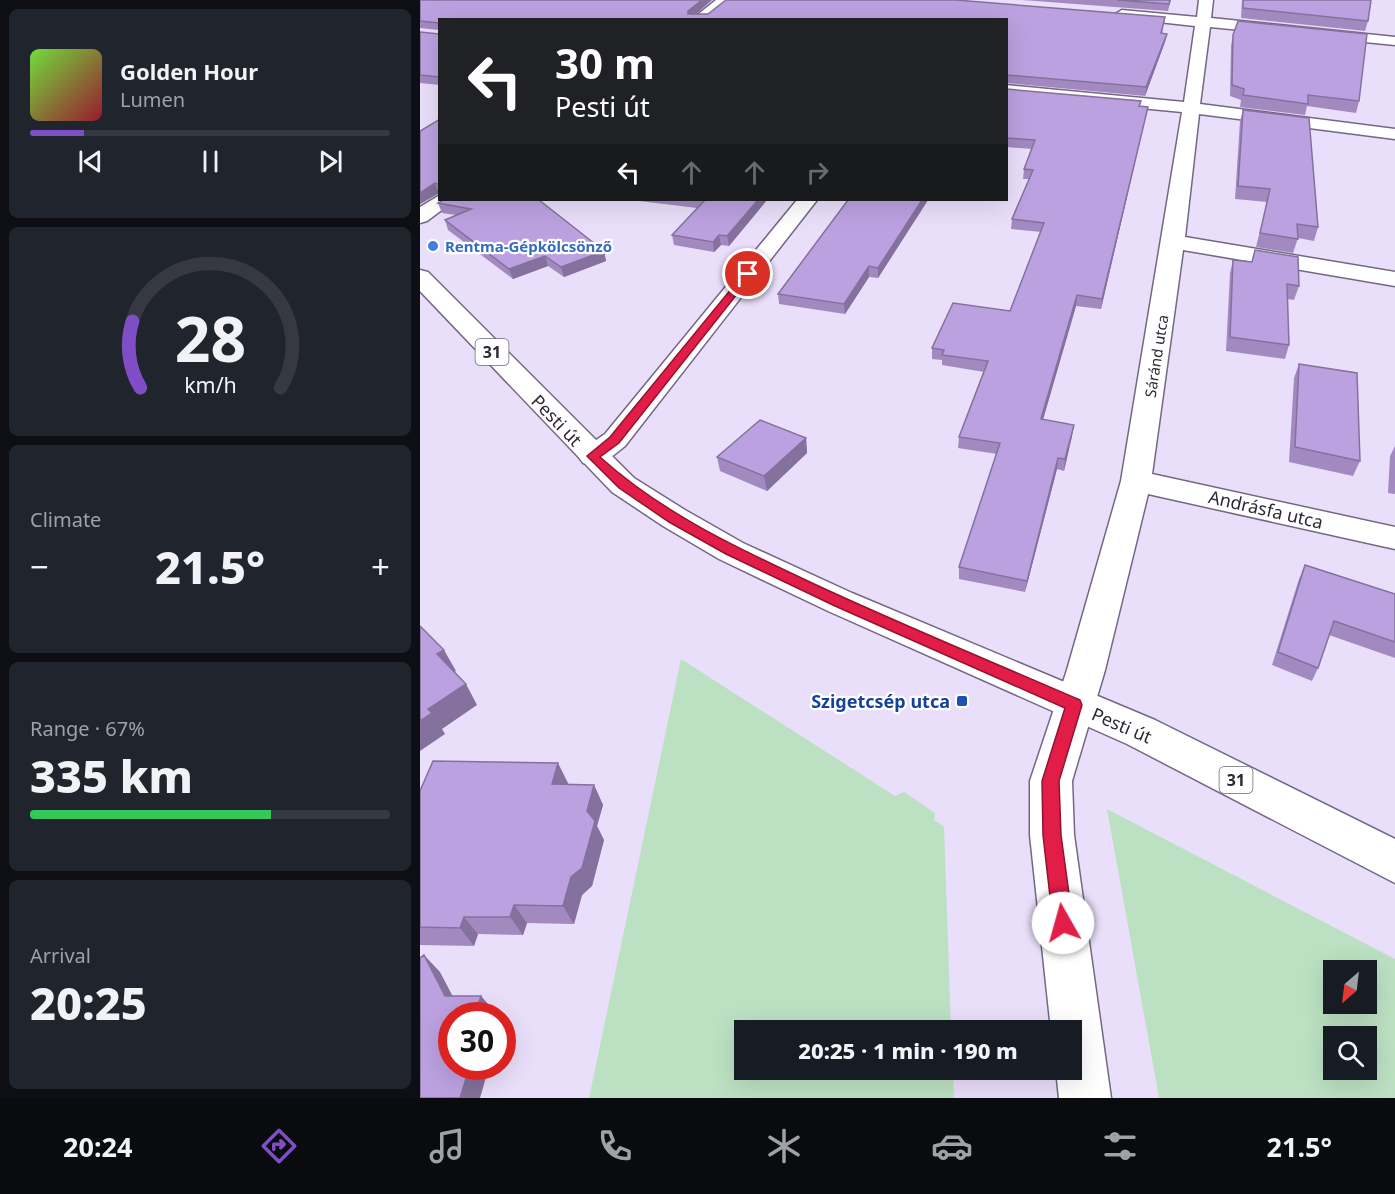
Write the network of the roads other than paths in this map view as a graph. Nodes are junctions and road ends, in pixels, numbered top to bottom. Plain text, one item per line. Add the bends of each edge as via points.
1 (726, 0) edge
2 (1205, 10) edge
3 (1103, 13) edge
4 (701, 18) edge
5 (1395, 41) edge
6 (1008, 90) edge
7 (1191, 108) junction
8 (1395, 134) edge
9 (444, 201) edge
10 (806, 201) edge
11 (420, 217) edge
12 (1173, 242) junction
13 (420, 278) edge
14 (1395, 279) edge
15 (593, 456) junction
16 (1136, 481) junction
17 (1395, 538) edge
18 (1074, 705) junction
19 (1395, 861) edge
20 (1085, 1098) edge

1 - 4 street
2 - 3 street
2 - 5 street
2 - 7 street, Sáránd utca
6 - 7 street
7 - 8 street
7 - 12 street, Sáránd utca
9 - 11 street
10 - 15 street via 615,440
12 - 14 street
12 - 16 street, Sáránd utca
13 - 15 street, Pesti út / 31
15 - 18 street, Pesti út / 31 via 623,485 731,551
16 - 17 street, Andrásfa utca
16 - 18 street, Sáránd utca
18 - 19 street, Pesti út / 31 via 1141,732
18 - 20 street via 1051,781 1052,835

